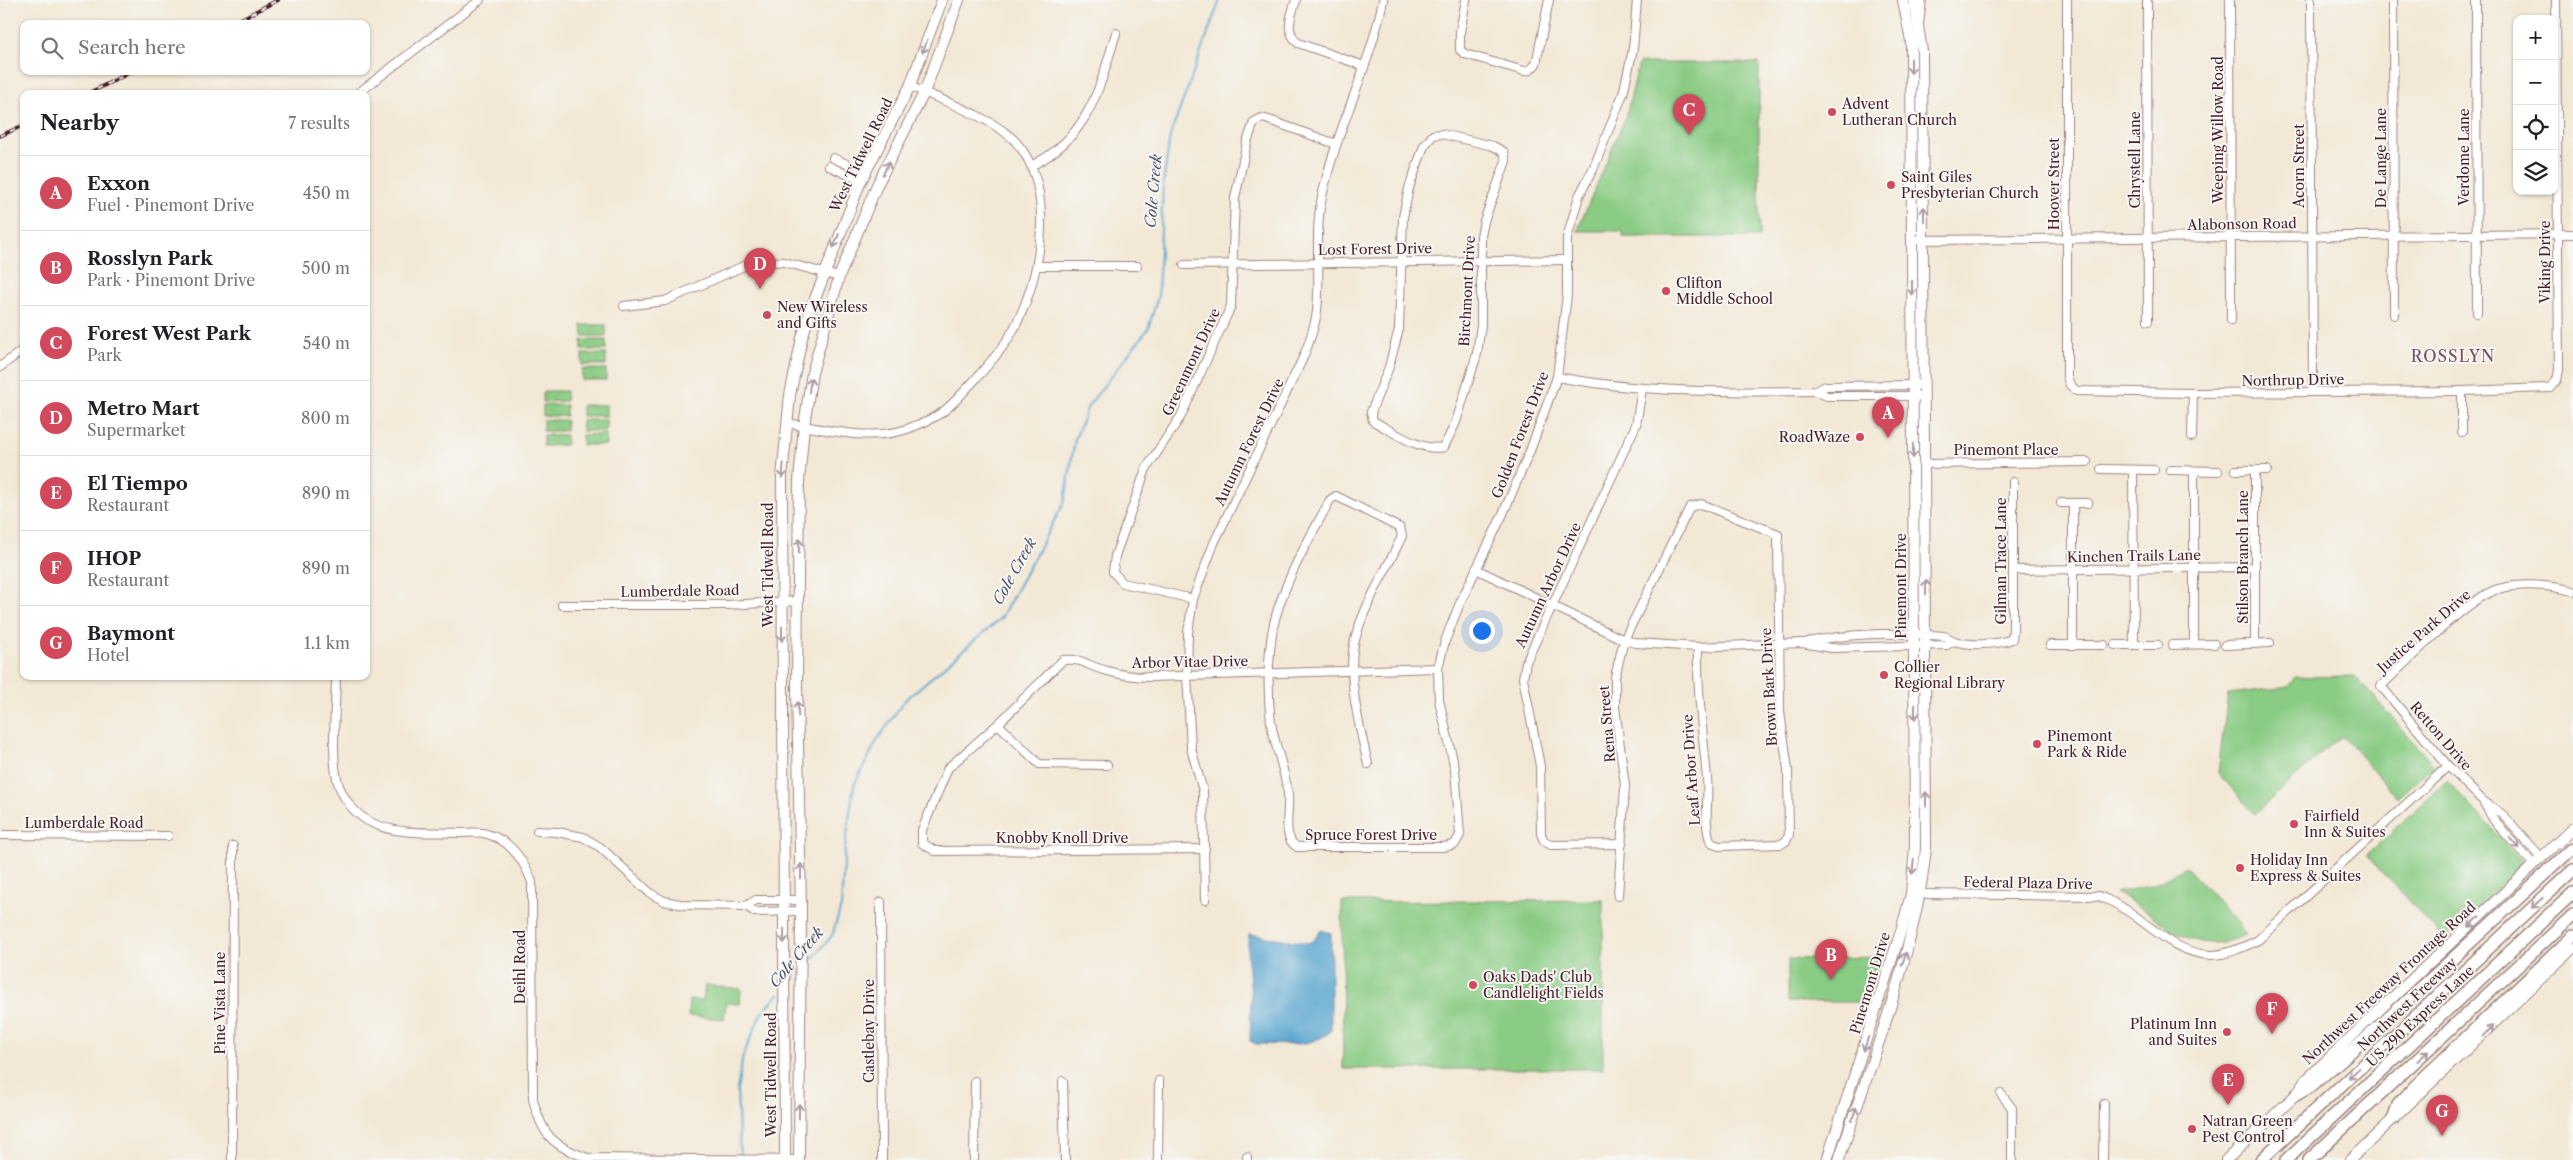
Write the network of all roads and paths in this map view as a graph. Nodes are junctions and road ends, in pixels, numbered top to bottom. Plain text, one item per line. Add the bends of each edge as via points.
1 (480, 0) edge
2 (942, 0) edge
3 (1296, 0) edge
4 (1383, 0) edge
5 (1466, 0) edge
6 (1549, 0) edge
7 (1637, 0) edge
8 (1903, 0) edge
9 (1914, 0) edge
10 (1922, 0) edge
11 (2067, 0) edge
12 (2147, 0) edge
13 (2230, 0) edge
14 (2311, 0) edge
15 (2393, 0) edge
16 (2476, 0) edge
17 (2556, 0) edge
18 (956, 1) edge
19 (1919, 26) junction
20 (1116, 33) dead end
21 (1916, 41) junction
22 (1364, 66) junction
23 (910, 86) junction
24 (362, 90) edge
25 (924, 93) junction
26 (1336, 144) junction
27 (1911, 146) junction
28 (1923, 146) junction
29 (833, 158) dead end
30 (1033, 165) junction
31 (829, 166) dead end
32 (863, 177) junction
33 (877, 184) junction
34 (2558, 234) junction
35 (2573, 234) edge
36 (2476, 235) junction
37 (2312, 236) junction
38 (2394, 236) junction
39 (2231, 237) junction
40 (2067, 238) junction
41 (2148, 238) junction
42 (1912, 240) junction
43 (1924, 240) junction
44 (1566, 260) junction
45 (1400, 261) junction
46 (1317, 262) junction
47 (1482, 262) junction
48 (1231, 263) junction
49 (1184, 265) dead end
50 (1036, 266) junction
51 (1137, 266) dead end
52 (824, 272) junction
53 (839, 277) junction
54 (624, 306) dead end
55 (2477, 313) dead end
56 (2394, 315) dead end
57 (2231, 320) dead end
58 (2148, 321) dead end
59 (20, 352) edge
60 (0, 367) edge
61 (2067, 368) joint
62 (1557, 377) junction
63 (1856, 386) junction
64 (1642, 389) junction
65 (2537, 389) joint
66 (1815, 391) junction
67 (1913, 391) junction
68 (1924, 391) junction
69 (2462, 391) junction
70 (2313, 392) junction
71 (2193, 394) junction
72 (1856, 396) junction
73 (787, 423) junction
74 (804, 426) junction
75 (2462, 432) dead end
76 (2192, 437) dead end
77 (2087, 462) dead end
78 (1925, 464) junction
79 (2101, 469) dead end
80 (2133, 470) junction
81 (2154, 470) dead end
82 (2170, 470) dead end
83 (2236, 470) dead end
84 (2255, 470) junction
85 (2267, 470) dead end
86 (2194, 471) junction
87 (2218, 471) dead end
88 (2013, 482) dead end
89 (2061, 503) dead end
90 (2073, 503) junction
91 (2088, 503) dead end
92 (800, 516) junction
93 (782, 517) junction
94 (1914, 518) junction
95 (1925, 518) junction
96 (1747, 522) joint
97 (2255, 567) junction
98 (2194, 568) junction
99 (2073, 569) junction
100 (2134, 569) junction
101 (1476, 570) junction
102 (2014, 570) junction
103 (2573, 591) edge
104 (1193, 599) junction
105 (782, 601) junction
106 (798, 601) junction
107 (562, 605) dead end
108 (1552, 606) junction
109 (1624, 640) junction
110 (1915, 640) junction
111 (1926, 641) junction
112 (2270, 643) dead end
113 (1778, 644) junction
114 (2104, 644) dead end
115 (2134, 644) junction
116 (2158, 644) dead end
117 (2172, 644) dead end
118 (2194, 644) junction
119 (2214, 644) dead end
120 (2224, 644) dead end
121 (2255, 644) junction
122 (2050, 645) dead end
123 (2073, 645) junction
124 (2115, 645) dead end
125 (1698, 647) junction
126 (1438, 668) junction
127 (1354, 670) junction
128 (1270, 673) junction
129 (1187, 675) junction
130 (336, 680) edge
131 (782, 684) junction
132 (797, 685) junction
133 (2381, 686) joint
134 (998, 724) junction
135 (1368, 764) dead end
136 (1107, 765) dead end
137 (2448, 766) junction
138 (784, 802) junction
139 (800, 803) junction
140 (1459, 815) joint
141 (2573, 828) edge
142 (536, 831) dead end
143 (0, 836) edge
144 (168, 836) dead end
145 (922, 842) joint
146 (1622, 844) junction
147 (1757, 844) joint
148 (232, 846) dead end
149 (2573, 848) edge
150 (1205, 849) junction
151 (2538, 861) junction
152 (2573, 870) edge
153 (2573, 893) edge
154 (1916, 894) junction
155 (1618, 896) dead end
156 (784, 900) junction
157 (801, 900) junction
158 (1205, 900) dead end
159 (881, 902) dead end
160 (746, 906) junction
161 (801, 911) junction
162 (784, 912) junction
163 (2573, 916) edge
164 (2573, 936) edge
165 (2573, 948) edge
166 (1858, 1068) junction
167 (1869, 1068) junction
168 (975, 1081) dead end
169 (1063, 1081) dead end
170 (1159, 1081) dead end
171 (1853, 1081) junction
172 (800, 1082) junction
173 (784, 1083) junction
174 (1864, 1085) junction
175 (2001, 1094) dead end
176 (2296, 1095) junction
177 (2104, 1104) dead end
178 (2393, 1119) junction
179 (754, 1159) edge
180 (232, 1160) edge
181 (785, 1160) edge
182 (799, 1160) edge
183 (882, 1160) edge
184 (974, 1160) edge
185 (1065, 1160) edge
186 (1158, 1160) edge
187 (1827, 1160) edge
188 (1839, 1160) edge
189 (2012, 1160) edge
190 (2103, 1160) edge
191 (2226, 1160) edge
192 (2261, 1160) edge
193 (2286, 1160) edge
194 (2309, 1160) edge
195 (2350, 1160) edge

1 - 24 street
2 -> 23 main road, West Tidwell Road
3 - 22 street via 1289,25 1290,36 1298,43
4 - 22 street, Autumn Forest Drive
5 - 6 street via 1460,50 1524,71 1536,64
7 - 44 street, Golden Forest Drive via 1633,49 1622,94 1594,167 1579,196 1567,238
8 - 21 main road, Pinemont Drive
9 - 19 main road, Pinemont Drive
10 - 19 street
11 - 40 street, Hoover Street
12 - 41 street, Chrystell Lane
13 - 39 street, Weeping Willow Road
14 - 37 street, Acorn Street
15 - 38 street, De Lange Lane
16 - 36 street, Verdome Lane
17 - 34 street, Viking Drive
18 - 25 main road, West Tidwell Road
19 - 21 main road, Pinemont Drive
20 - 30 street via 1092,104 1078,130 1054,154
21 -> 27 main road, Pinemont Drive
21 - 28 main road, Pinemont Drive
22 - 26 street, Autumn Forest Drive
23 - 25 street
23 - 32 main road, West Tidwell Road
25 - 30 street via 991,122 1014,140
33 -> 25 main road, West Tidwell Road
26 - 46 street, Autumn Forest Drive via 1328,165 1318,214
26 - 48 street, Greenmont Drive via 1262,118 1254,122 1235,198
27 - 28 main road
27 - 42 main road, Pinemont Drive
43 -> 28 main road, Pinemont Drive
29 - 32 street
30 - 50 street via 1042,222
31 - 32 street
32 - 33 main road
32 -> 52 main road, West Tidwell Road
33 - 53 main road, West Tidwell Road
34 - 35 street, Alabonson Road
34 - 36 street, Alabonson Road
34 - 65 street, Viking Drive via 2559,370 2551,388
36 - 38 street, Alabonson Road
36 - 55 street, Verdome Lane
37 - 38 street, Alabonson Road
37 - 39 street, Alabonson Road
37 - 70 street, Acorn Street
38 - 56 street, De Lange Lane
39 - 41 street, Alabonson Road
39 - 57 street, Weeping Willow Road
40 - 41 street, Alabonson Road
40 - 43 street, Alabonson Road
40 - 61 street, Hoover Street
41 - 58 street, Chrystell Lane
42 - 43 street, Alabonson Road
42 -> 67 main road, Pinemont Drive
43 - 68 main road, Pinemont Drive
44 - 47 street, Lost Forest Drive
44 - 62 street, Golden Forest Drive via 1565,325
45 - 46 street, Lost Forest Drive
45 - 47 street, Lost Forest Drive
45 - 47 street, Birchmont Drive via 1409,188 1424,146 1433,135 1442,134 1493,146 1504,152 1506,161 1484,221
45 - 47 street, Birchmont Drive via 1399,329 1389,367 1371,412 1373,421 1424,447 1435,449 1444,447 1456,422 1477,354
46 - 48 street, Lost Forest Drive
46 - 104 street, Autumn Forest Drive via 1317,311 1303,358 1214,543
48 - 49 street, Lost Forest Drive
48 - 104 street, Greenmont Drive via 1231,306 1227,319 1181,416 1146,469 1114,564 1114,572 1123,582
50 - 51 street
50 - 74 street via 1024,306 1002,348 942,412 906,429 874,434
52 - 53 street
52 - 54 street via 784,262 756,261 665,300
52 - 73 main road, West Tidwell Road via 802,338
74 -> 53 main road, West Tidwell Road via 812,373
59 - 60 street
61 - 71 street, Northrup Drive via 2070,385 2077,391
62 - 64 street
62 - 101 street, Golden Forest Drive via 1526,459
63 - 66 street via 1826,386
63 - 67 street
63 - 72 street
64 - 66 street
64 - 108 street, Autumn Arbor Drive via 1636,424
65 - 69 street, Northrup Drive
66 - 72 street via 1827,396
67 - 68 street
67 - 72 street
67 -> 94 main road, Pinemont Drive
68 - 78 main road, Pinemont Drive
69 - 70 street, Northrup Drive
69 - 75 street
70 - 71 street, Northrup Drive
71 - 76 street
73 - 74 street
73 -> 93 main road, West Tidwell Road
74 - 92 main road, West Tidwell Road via 799,481
77 - 78 street, Pinemont Place
78 - 95 main road, Pinemont Drive
79 - 80 street
80 - 81 street
80 - 100 street
82 - 86 street
83 - 84 street, Stilson Branch Lane
84 - 85 street, Stilson Branch Lane
84 - 97 street, Stilson Branch Lane
86 - 87 street
86 - 98 street
88 - 102 street, Gilman Trace Lane
89 - 90 street
90 - 91 street
90 - 99 street
92 - 93 main road
106 -> 92 main road, West Tidwell Road
93 - 105 main road, West Tidwell Road
94 - 95 main road
94 - 110 main road, Pinemont Drive
111 -> 95 main road, Pinemont Drive
96 - 109 street, Rena Street via 1701,504 1690,507
96 - 113 street, Brown Bark Drive via 1778,534
97 - 98 street, Kinchen Trails Lane
97 - 121 street, Stilson Branch Lane
98 - 100 street, Kinchen Trails Lane
98 - 118 street
99 - 100 street, Kinchen Trails Lane
99 - 102 street, Kinchen Trails Lane
99 - 123 street
100 - 115 street
101 - 108 street
101 - 126 street, Golden Forest Drive via 1445,641
102 - 111 street, Gilman Trace Lane via 2012,640 1970,643 1954,641 1946,636
103 - 133 street, Justice Park Drive via 2527,584 2496,589 2459,614
104 - 129 street, Autumn Forest Drive
105 - 106 street, Lumberdale Road
105 - 107 street, Lumberdale Road
105 -> 131 main road, West Tidwell Road
106 - 132 main road, West Tidwell Road
108 - 109 street
108 - 146 street, Autumn Arbor Drive via 1526,662 1523,678 1540,766 1541,834 1550,844
109 - 125 street
109 - 146 street, Rena Street via 1615,677 1615,707 1625,786
110 - 111 street
110 - 113 street via 1831,648 1802,643
110 -> 154 main road, Pinemont Drive
154 -> 111 main road, Pinemont Drive via 1926,848
112 - 121 street, Stilson Branch Lane
113 - 125 street
113 - 147 street, Brown Bark Drive via 1780,712 1788,770 1789,835 1781,844
114 - 123 street
115 - 116 street
115 - 124 street
117 - 118 street
118 - 119 street
120 - 121 street, Stilson Branch Lane
122 - 123 street
125 - 147 street, Leaf Arbor Drive via 1697,683 1707,780 1707,834 1711,843 1719,846
126 - 127 street, Arbor Vitae Drive
126 - 140 street, Golden Forest Drive via 1439,700 1455,769
127 - 128 street, Arbor Vitae Drive
127 - 128 street, Spruce Forest Drive via 1354,642 1361,621 1402,536 1400,528 1336,496 1330,500 1279,605 1272,629
127 - 135 street via 1355,708
128 - 129 street, Arbor Vitae Drive
128 - 140 street, Spruce Forest Drive via 1272,725 1286,779 1288,836 1292,844 1297,847 1445,847 1455,844 1460,835
129 - 134 street, Arbor Vitae Drive via 1129,676 1101,670 1078,659 1063,660
129 - 150 street, Autumn Forest Drive via 1191,748 1203,791
130 - 179 street, Deihl Road via 339,786 358,814 387,830 487,834 520,856 527,870 532,882 532,1099 538,1122 547,1136 564,1150 588,1158
131 - 132 main road
131 - 138 main road, West Tidwell Road
139 -> 132 main road, West Tidwell Road
133 - 137 street, Retton Drive
134 - 136 street via 1039,764
134 - 145 street, Arbor Vitae Drive via 948,768 922,830
137 - 151 street, Retton Drive via 2483,801 2503,815
137 - 154 street, Federal Plaza Drive via 2258,940 2238,950 2211,955 2185,949 2099,896
138 - 139 main road
138 - 156 main road, West Tidwell Road
157 -> 139 main road, West Tidwell Road
141 - 151 main road, Northwest Freeway Frontage Road
142 - 160 street via 583,837 600,847 650,893 664,901 685,906
143 - 144 street, Lumberdale Road
145 - 150 street, Knobby Knoll Drive via 934,851
146 - 155 street, Rena Street
148 - 180 street, Pine Vista Lane
149 - 176 highway via 2364,1041
150 - 158 street, Autumn Forest Drive
151 -> 176 main road, Northwest Freeway Frontage Road via 2306,1080
152 -> 192 highway, Northwest Freeway
153 - 193 highway, US 290 Express Lane
154 -> 166 main road, Pinemont Drive
167 -> 154 main road, Pinemont Drive via 1909,943
156 - 157 street
156 - 160 street via 756,900
156 - 162 main road, West Tidwell Road
157 - 161 main road, West Tidwell Road
159 - 183 street, Castlebay Drive
160 - 162 street via 755,912
161 - 162 street
161 - 172 main road, West Tidwell Road
162 -> 173 main road, West Tidwell Road
194 -> 163 highway
164 - 178 highway via 2415,1086 2398,1105
178 -> 165 main road
166 - 167 main road
166 - 171 main road, Pinemont Drive
167 - 174 main road, Pinemont Drive
168 - 184 street
169 - 185 street
170 - 186 street
171 - 174 main road
171 - 187 main road, Pinemont Drive
172 - 173 main road
182 -> 172 main road, West Tidwell Road
173 - 181 main road, West Tidwell Road
188 -> 174 main road, Pinemont Drive
175 - 189 street via 2012,1108
176 - 191 main road, Northwest Freeway Frontage Road
177 - 190 street
178 - 195 main road
179 - 181 street, Deihl Road
181 - 182 street, Deihl Road

